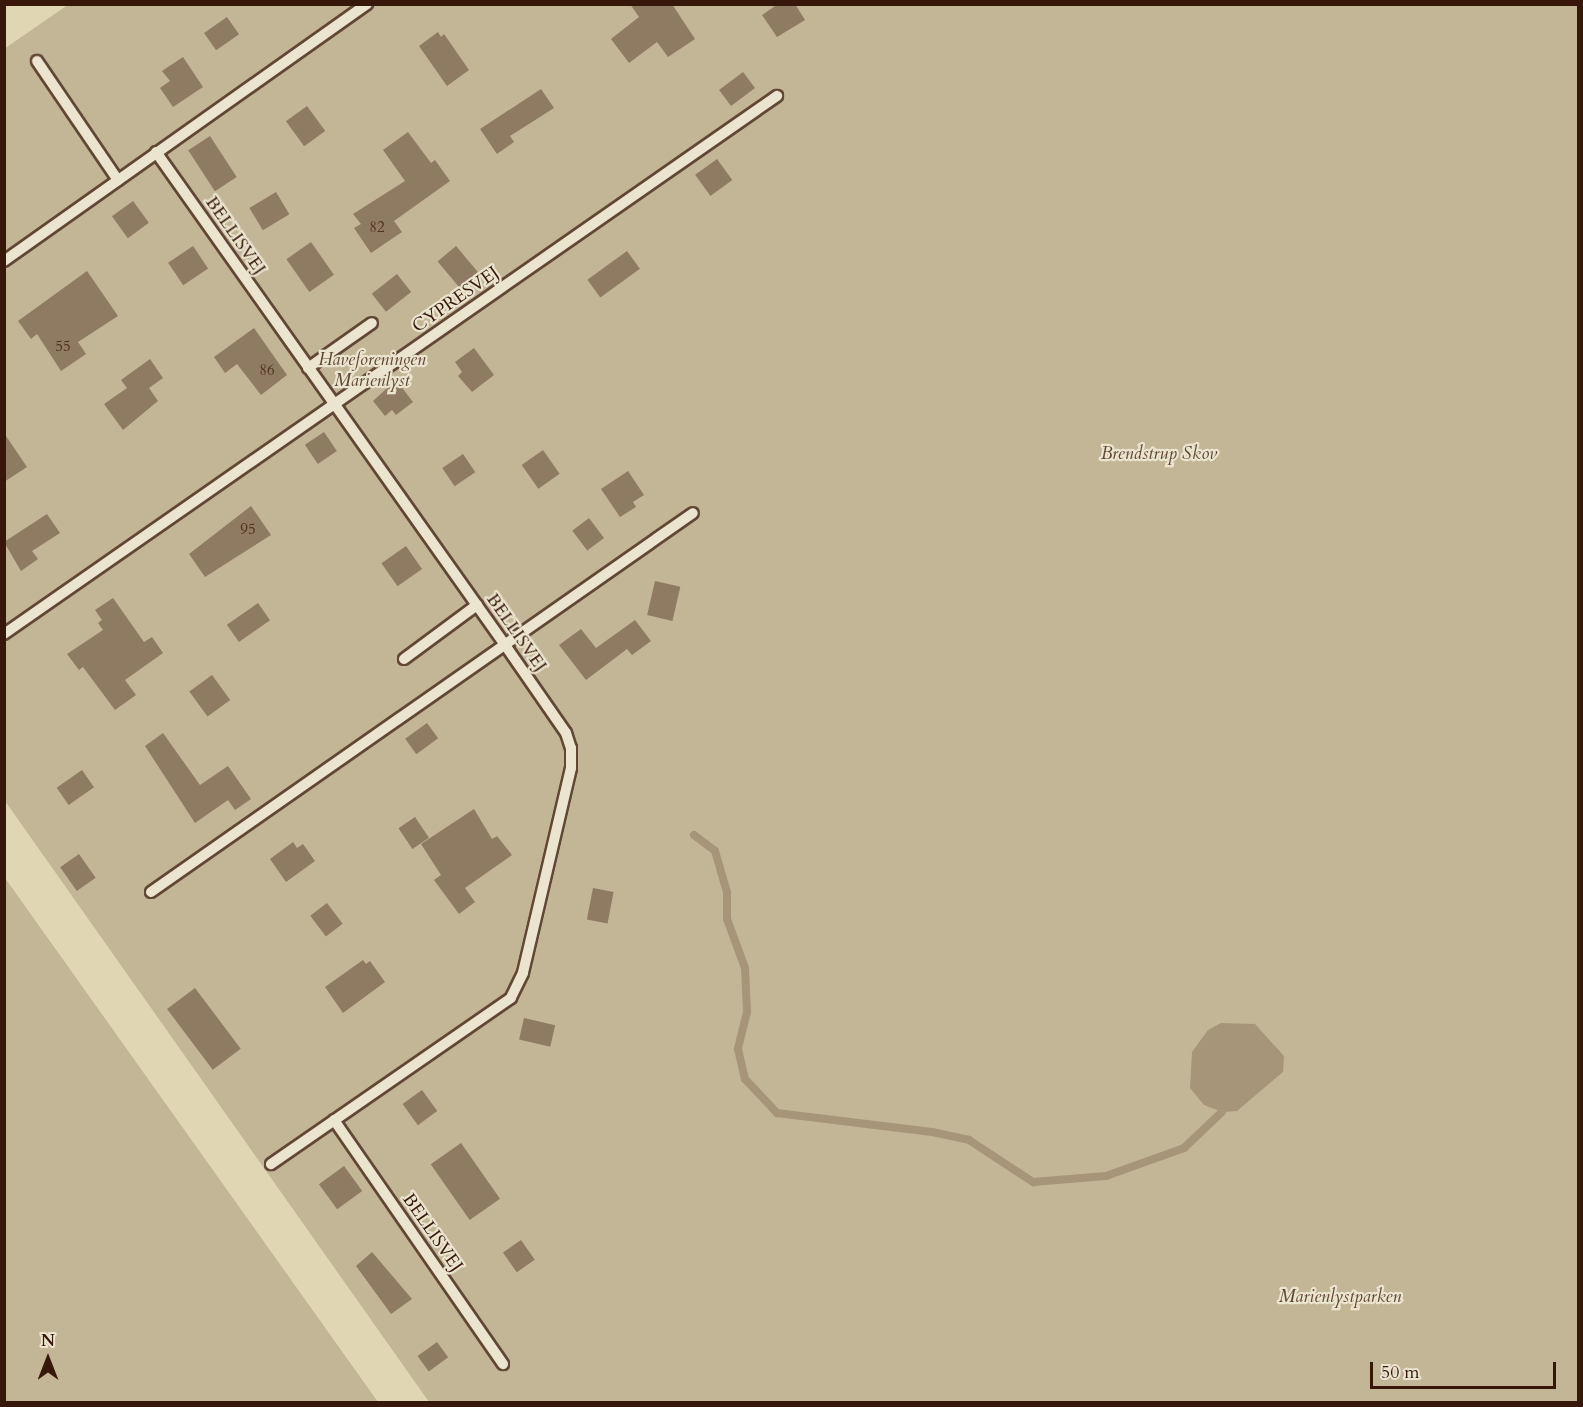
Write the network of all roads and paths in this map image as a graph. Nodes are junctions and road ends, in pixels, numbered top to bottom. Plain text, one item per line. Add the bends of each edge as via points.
1 (366, 4) edge
2 (37, 61) dead end
3 (777, 96) dead end
4 (156, 152) junction
5 (118, 180) junction
6 (4, 261) edge
7 (372, 323) dead end
8 (308, 368) junction
9 (332, 403) junction
10 (693, 513) dead end
11 (477, 605) junction
12 (4, 634) edge
13 (505, 645) junction
14 (404, 659) dead end
15 (151, 892) dead end
16 (334, 1120) junction
17 (271, 1164) dead end
18 (503, 1364) dead end

1 - 4 lane
2 - 5 lane
3 - 9 lane, CYPRESVEJ
4 - 5 lane
4 - 8 lane, BELLISVEJ
5 - 6 lane
7 - 8 lane
8 - 9 lane, BELLISVEJ
9 - 11 lane, BELLISVEJ
9 - 12 lane, CYPRESVEJ
10 - 13 lane
11 - 13 lane, BELLISVEJ
11 - 14 lane
13 - 15 lane
13 - 16 lane, BELLISVEJ via 566,733 571,747 571,768 519,987 511,998 476,1024
16 - 17 lane, BELLISVEJ
16 - 18 lane, BELLISVEJ

